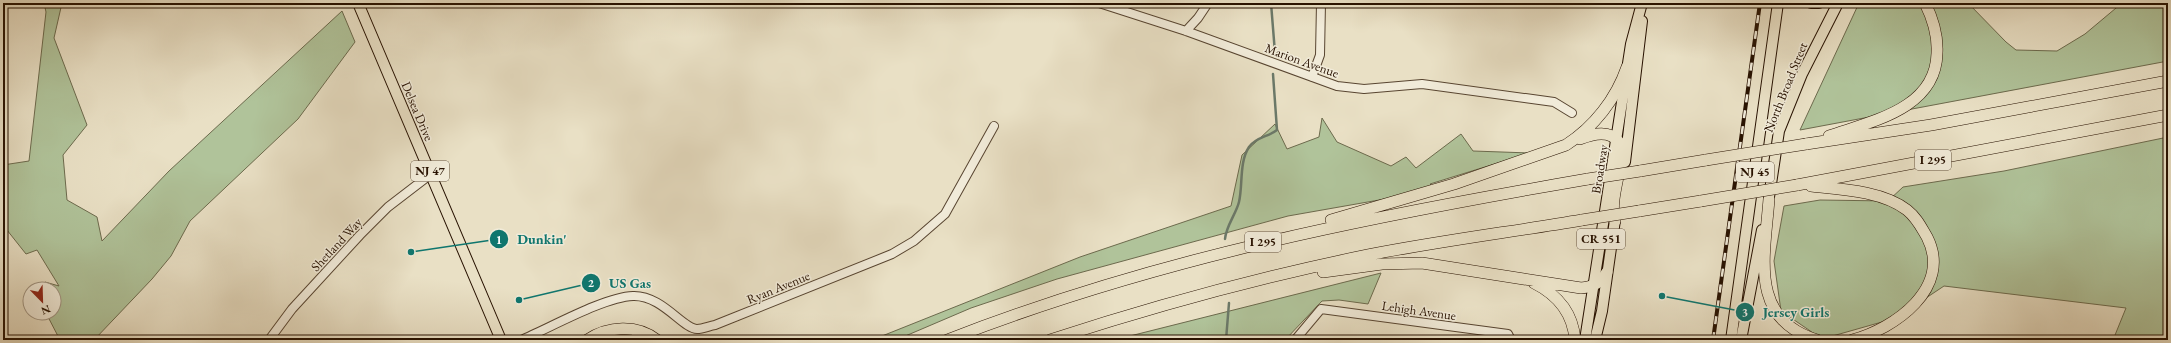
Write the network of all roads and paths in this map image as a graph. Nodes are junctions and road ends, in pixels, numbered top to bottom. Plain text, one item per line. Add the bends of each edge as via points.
1 (358, 3) edge
2 (1099, 3) edge
3 (1208, 3) edge
4 (1321, 3) edge
5 (1643, 3) edge
6 (1778, 3) edge
7 (1811, 3) edge
8 (1819, 3) edge
9 (1838, 3) edge
10 (1925, 3) edge
11 (1186, 31) junction
12 (1627, 67) junction
13 (1312, 77) junction
14 (2167, 81) edge
15 (1572, 113) dead end
16 (2168, 114) edge
17 (2168, 119) edge
18 (994, 126) dead end
19 (2070, 134) junction
20 (1616, 138) junction
21 (1806, 144) junction
22 (1566, 145) junction
23 (431, 174) junction
24 (1797, 185) junction
25 (1769, 199) junction
26 (1614, 221) junction
27 (1221, 252) junction
28 (1608, 272) junction
29 (1523, 278) junction
30 (1255, 280) junction
31 (1592, 287) junction
32 (269, 340) edge
33 (501, 340) edge
34 (521, 340) edge
35 (587, 340) edge
36 (657, 340) edge
37 (947, 340) edge
38 (1050, 340) edge
39 (1295, 340) edge
40 (1512, 340) edge
41 (1575, 340) edge
42 (1585, 340) edge
43 (1595, 340) edge
44 (1731, 340) edge
45 (1741, 340) edge
46 (1817, 340) edge
47 (1852, 340) edge

1 - 23 main road, Delsea Drive / NJ 47
2 - 11 street, Marion Avenue
3 - 11 street
4 - 13 street via 1320,55
5 - 12 main road, Broadway / CR 551
5 - 26 main road, Broadway / CR 551 via 1631,116
6 - 44 main road, NJ 45
7 - 8 main road
9 - 25 main road, North Broad Street / NJ 45 via 1802,74 1779,131
10 - 21 highway via 1934,26 1937,49 1935,70 1927,88 1914,101 1898,110
11 - 13 street, Marion Avenue
12 - 20 main road, Broadway / CR 551
12 - 22 highway via 1620,85 1601,113 1581,135
13 - 15 street, Marion Avenue via 1337,86 1357,88 1422,84 1554,102
14 - 21 highway, I 295 via 1932,125
16 - 19 highway, I 295
17 - 19 highway
18 - 34 street, Ryan Avenue via 945,214 914,241 892,254 722,322 697,329 690,328 656,301 633,296 605,303
19 - 24 highway, I 295
20 - 22 highway via 1607,134 1591,134
20 - 26 highway via 1620,154 1612,211
20 - 31 main road, Broadway / CR 551
21 - 27 highway, I 295, bridge via 1588,179 1368,219
22 - 27 highway via 1454,184
23 - 32 street, Shetland Way via 388,207 360,235 292,309
23 - 33 main road, Delsea Drive / NJ 47
24 - 30 highway, I 295, bridge via 1425,245
24 - 47 highway via 1884,198 1907,210 1917,220 1929,240 1933,261 1932,274 1915,305 1874,334
25 - 45 main road, North Broad Street / NJ 45
25 - 46 highway via 1764,280 1768,296 1788,326 1800,335
26 - 28 main road, Broadway / CR 551
27 - 37 highway, I 295 via 1092,289
28 - 31 highway
28 - 43 main road, Broadway / CR 551
29 - 30 highway via 1416,263 1382,264
29 - 31 highway via 1581,288
29 - 41 highway via 1546,290 1562,304 1572,322
30 - 38 highway, I 295
31 - 42 main road, Broadway / CR 551
35 - 36 highway via 625,328 642,331
39 - 40 street, Lehigh Avenue via 1321,309 1508,334

